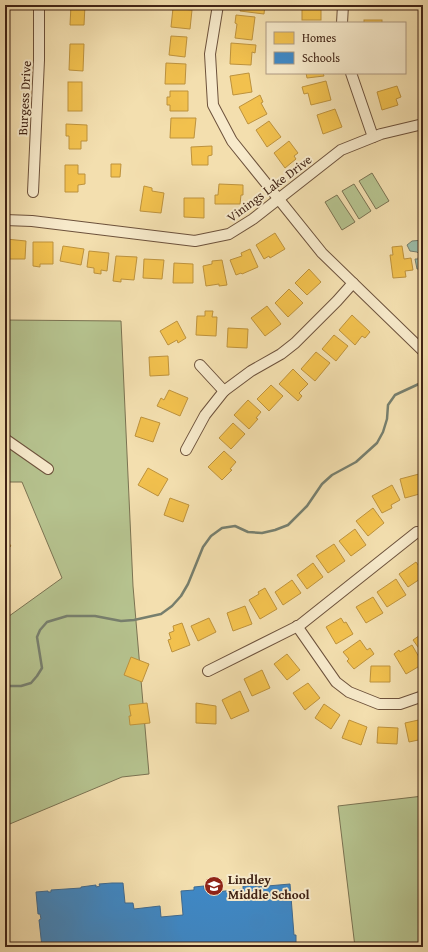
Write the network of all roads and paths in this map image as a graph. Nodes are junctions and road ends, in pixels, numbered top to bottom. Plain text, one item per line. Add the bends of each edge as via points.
1 (39, 5) edge
2 (218, 5) edge
3 (343, 5) edge
4 (342, 22) edge
5 (351, 74) edge
6 (423, 124) edge
7 (373, 137) junction
8 (33, 192) dead end
9 (278, 199) junction
10 (5, 220) edge
11 (353, 283) junction
12 (423, 350) edge
13 (200, 365) dead end
14 (224, 391) junction
15 (5, 439) edge
16 (186, 450) dead end
17 (48, 469) dead end
18 (417, 532) dead end
19 (297, 626) junction
20 (208, 671) dead end
21 (423, 696) edge

1 - 8 street, Burgess Drive
2 - 9 street via 210,54 213,105 232,141
3 - 4 street
5 - 7 street
6 - 7 street, Vinings Lake Drive
7 - 9 street, Vinings Lake Drive via 341,150
9 - 10 street, Vinings Lake Drive via 229,234 195,241
9 - 11 street via 322,253
11 - 12 street
11 - 14 street via 295,343
13 - 14 street
14 - 16 street via 205,415
15 - 17 street
18 - 19 street
19 - 20 street
19 - 21 street via 336,682 349,692 379,704 400,704

